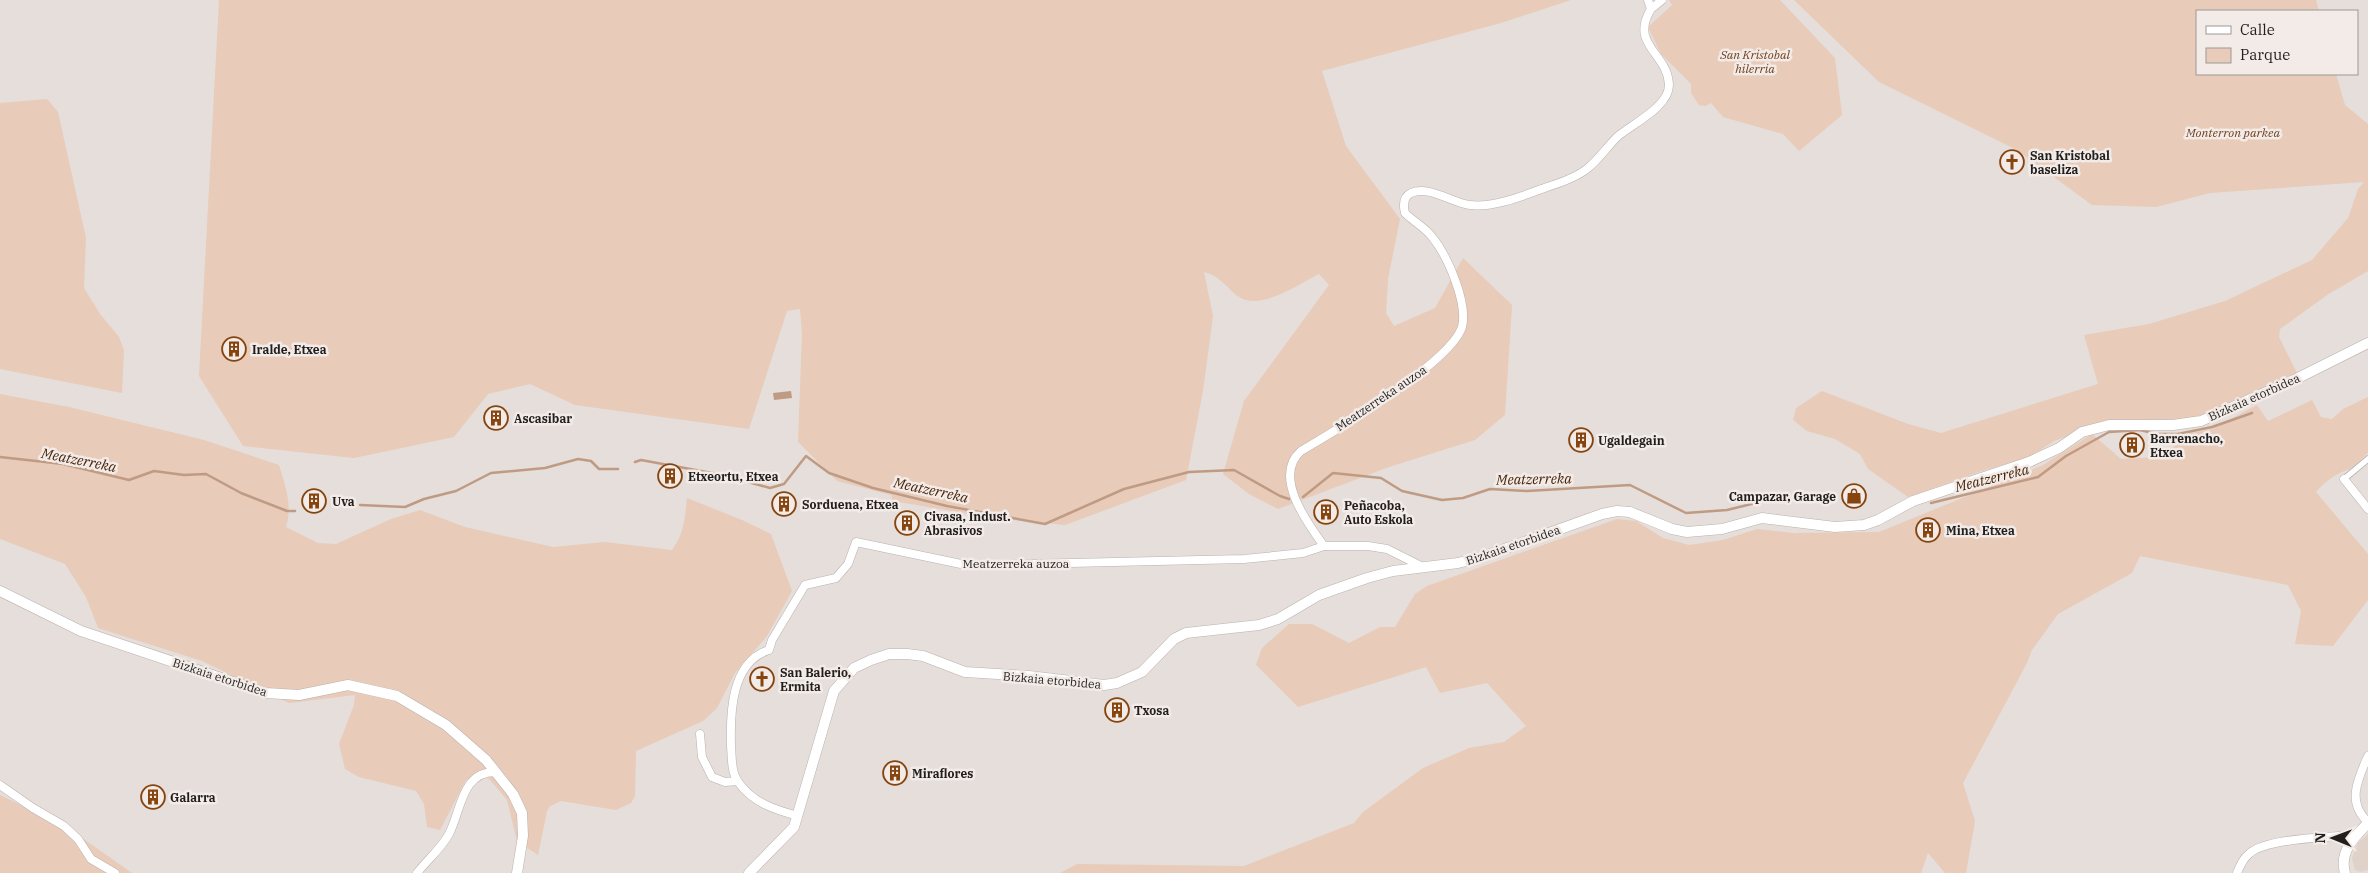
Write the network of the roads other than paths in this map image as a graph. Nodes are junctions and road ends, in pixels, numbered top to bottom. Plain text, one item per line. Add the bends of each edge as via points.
1 (1648, 0) edge
2 (1662, 0) edge
3 (1651, 9) junction
4 (2368, 342) edge
5 (2368, 459) edge
6 (2344, 479) joint
7 (2368, 509) edge
8 (1324, 546) junction
9 (1424, 567) junction
10 (0, 592) edge
11 (700, 734) dead end
12 (2368, 756) edge
13 (496, 772) junction
14 (737, 781) junction
15 (0, 785) edge
16 (798, 816) junction
17 (2368, 822) edge
18 (2354, 837) junction
19 (115, 873) edge
20 (417, 873) edge
21 (517, 873) edge
22 (749, 873) edge
23 (2237, 873) edge
24 (2345, 873) edge

1 - 3 street
2 - 3 street
3 - 8 street, Meatzerreka auzoa via 1644,20 1645,37 1667,76 1668,90 1658,106 1618,137 1589,167 1548,187 1480,205 1458,203 1418,191 1404,201 1405,213 1433,237 1451,270 1461,303 1461,328 1448,348 1412,380 1301,451 1293,460 1290,476 1296,499 1304,518
4 - 9 street, Bizkaia etorbidea via 2202,421 2173,425 2109,425 2082,432 2059,448 2029,462 1913,501 1864,525 1834,527 1762,518 1722,529 1687,532 1630,512 1617,511 1482,557
5 - 6 street
6 - 7 street
8 - 9 street, Meatzerreka auzoa via 1380,547
8 - 14 street, Meatzerreka auzoa via 1303,553 1268,557 987,565 961,564 856,542 848,564 836,578 806,586 769,650 756,654 747,665 732,700 730,714 732,767
9 - 16 street, Bizkaia etorbidea via 1393,571 1335,589 1278,619 1259,625 1186,633 1174,639 1142,672 1117,684 965,672 922,656 906,654 889,654 871,660 854,668 834,691
10 - 13 street, Bizkaia etorbidea via 81,631 266,693 299,695 348,685 397,696 446,725
11 - 14 street via 702,757 712,777 725,782
12 - 17 street via 2355,787 2354,798 2358,811
13 - 20 street via 479,777 467,787 449,834
13 - 21 street, Bizkaia etorbidea via 513,794 522,813 523,836
14 - 16 street via 757,800
15 - 19 street via 64,826 78,839 91,859
16 - 22 street, Bizkaia etorbidea via 794,827
17 - 18 street
18 - 23 street via 2302,838 2263,847 2248,854
18 - 24 street via 2343,861

